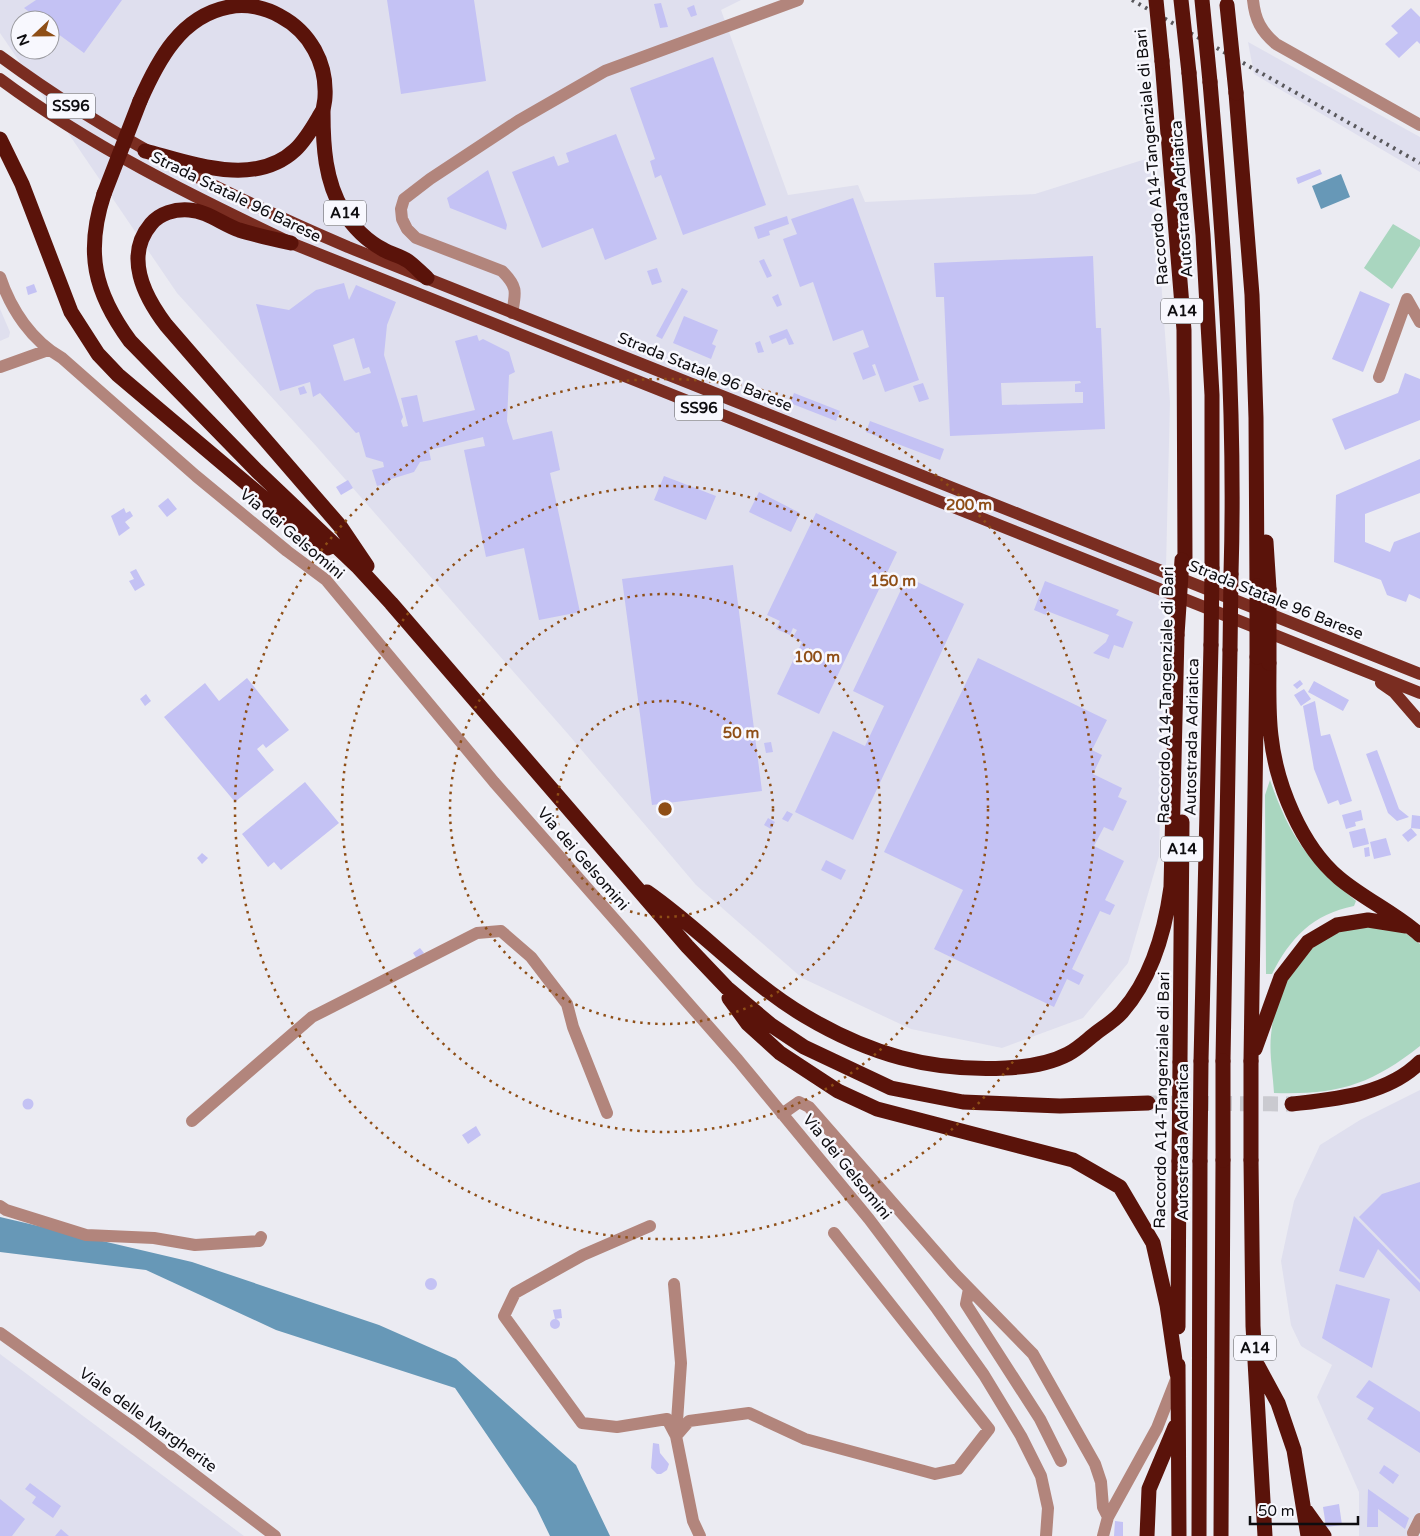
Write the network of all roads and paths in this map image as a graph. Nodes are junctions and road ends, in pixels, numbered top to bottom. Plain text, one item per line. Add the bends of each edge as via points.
1 (798, 0) edge
2 (1156, 0) edge
3 (1182, 0) edge
4 (1202, 0) edge
5 (1253, 0) edge
6 (1227, 2) edge
7 (0, 56) edge
8 (0, 79) edge
9 (323, 110) junction
10 (1420, 125) edge
11 (0, 139) edge
12 (145, 151) junction
13 (291, 243) junction
14 (0, 277) edge
15 (427, 278) junction
16 (512, 313) junction
17 (1420, 322) edge
18 (48, 350) junction
19 (0, 367) edge
20 (1378, 377) dead end
21 (357, 566) junction
22 (392, 603) junction
23 (1181, 635) junction
24 (1263, 660) junction
25 (1369, 674) junction
26 (1420, 674) edge
27 (1420, 693) edge
28 (1420, 722) edge
29 (628, 878) junction
30 (1415, 931) edge
31 (702, 963) junction
32 (1251, 1058) junction
33 (1420, 1062) edge
34 (1148, 1103) tunnel mouth
35 (1292, 1104) tunnel mouth
36 (607, 1113) dead end
37 (782, 1114) junction
38 (192, 1120) dead end
39 (0, 1206) edge
40 (650, 1226) dead end
41 (834, 1233) dead end
42 (261, 1237) dead end
43 (674, 1284) dead end
44 (969, 1289) junction
45 (0, 1333) edge
46 (1256, 1362) junction
47 (1178, 1374) junction
48 (1178, 1421) junction
49 (676, 1436) junction
50 (1061, 1461) dead end
51 (1304, 1508) junction
52 (1108, 1517) junction
53 (1420, 1519) edge
54 (1414, 1533) dead end
55 (275, 1536) edge
56 (700, 1536) edge
57 (1046, 1536) edge
58 (1103, 1536) edge
59 (1147, 1536) edge
60 (1179, 1536) edge
61 (1199, 1536) edge
62 (1221, 1536) edge
63 (1265, 1536) edge
64 (1308, 1536) edge
65 (1324, 1536) edge

1 - 16 street via 606,71 518,120 404,199 402,218 416,238 502,271 510,279 516,290
2 - 23 highway, Raccordo A14-Tangenziale di Bari / A14, bridge via 1184,330 1186,500
3 - 61 highway, Autostrada Adriatica / A14, bridge via 1203,235 1212,395 1211,646 1201,1061
4 - 62 highway, A14, bridge via 1221,211 1230,376 1231,574 1223,1061
5 - 10 street via 1258,23 1276,44
6 - 24 highway, A14, bridge via 1252,295
7 - 12 main road, Strada Statale 96 Barese / SS96 via 66,103
8 - 13 main road, Strada Statale 96 Barese / SS96 via 80,133 153,176
9 - 12 highway via 295,151 265,167 220,170
9 - 15 highway, A14 via 325,160 343,210 363,235 407,260
9 - 21 highway, bridge via 325,78 312,44 290,20 273,11 246,6 217,10 188,26 164,53 140,101 104,194 95,226 94,260 100,290 120,328 141,353 257,471
11 - 21 highway via 22,184 71,312 98,354 118,375 304,532
12 - 15 main road, Strada Statale 96 Barese / SS96 via 261,210
13 - 22 highway via 239,230 200,212 173,211 153,220 139,242 140,273 153,308 340,526
13 - 25 main road, Strada Statale 96 Barese / SS96
14 - 18 street, Via dei Gelsomini via 14,309
15 - 16 main road, Strada Statale 96 Barese / SS96
16 - 26 main road, Strada Statale 96 Barese / SS96
17 - 20 street via 1407,299
18 - 19 street
18 - 37 street, Via dei Gelsomini via 62,358 196,476 326,580 494,782
21 - 22 highway
22 - 29 highway
23 - 29 highway via 1167,916 1157,952 1122,1013 1068,1054 1033,1066 949,1068 896,1058 861,1046 776,997 674,910
23 - 47 highway, Raccordo A14-Tangenziale di Bari / A14, bridge
24 - 30 highway via 1271,737 1290,809 1318,855 1338,878
24 - 32 highway, A14
25 - 27 main road, Strada Statale 96 Barese / SS96
25 - 28 main road via 1394,692
29 - 31 highway
30 - 32 highway via 1368,920 1337,926 1308,942 1281,977
31 - 34 highway via 751,1009 804,1047 891,1088 963,1102 1060,1106
31 - 47 highway via 748,1024 780,1053 838,1091 886,1111 1073,1160 1120,1187 1153,1243
32 - 46 highway, A14, bridge
33 - 35 highway via 1409,1073 1351,1097
36 - 38 street via 567,1004 531,957 501,931 477,933 312,1017
37 - 44 street via 799,1102 809,1107
37 - 57 street, Via dei Gelsomini via 869,1219 984,1375 1041,1476 1047,1501
39 - 42 street via 86,1235 154,1238 195,1245 258,1241
40 - 49 street via 583,1255 515,1293 504,1316 582,1423 617,1427 667,1419
41 - 49 street via 989,1429 958,1469 935,1474 805,1440 749,1414 690,1421
43 - 49 street via 681,1363
44 - 50 street via 966,1304 1040,1419
44 - 52 street via 1022,1341 1042,1369 1095,1464 1102,1482 1103,1507
45 - 55 street, Viale delle Margherite via 136,1430
46 - 51 highway, A14 via 1278,1403 1294,1450
46 - 63 highway, A14
47 - 48 highway, Raccordo A14-Tangenziale di Bari / A14
47 - 52 street via 1157,1428
48 - 59 highway, Raccordo A14-Tangenziale di Bari / A14 via 1149,1489
48 - 60 highway, Raccordo A14-Tangenziale di Bari / A14
49 - 56 street via 693,1522
51 - 64 highway, A14
51 - 65 highway, A14
52 - 58 street
53 - 54 street

